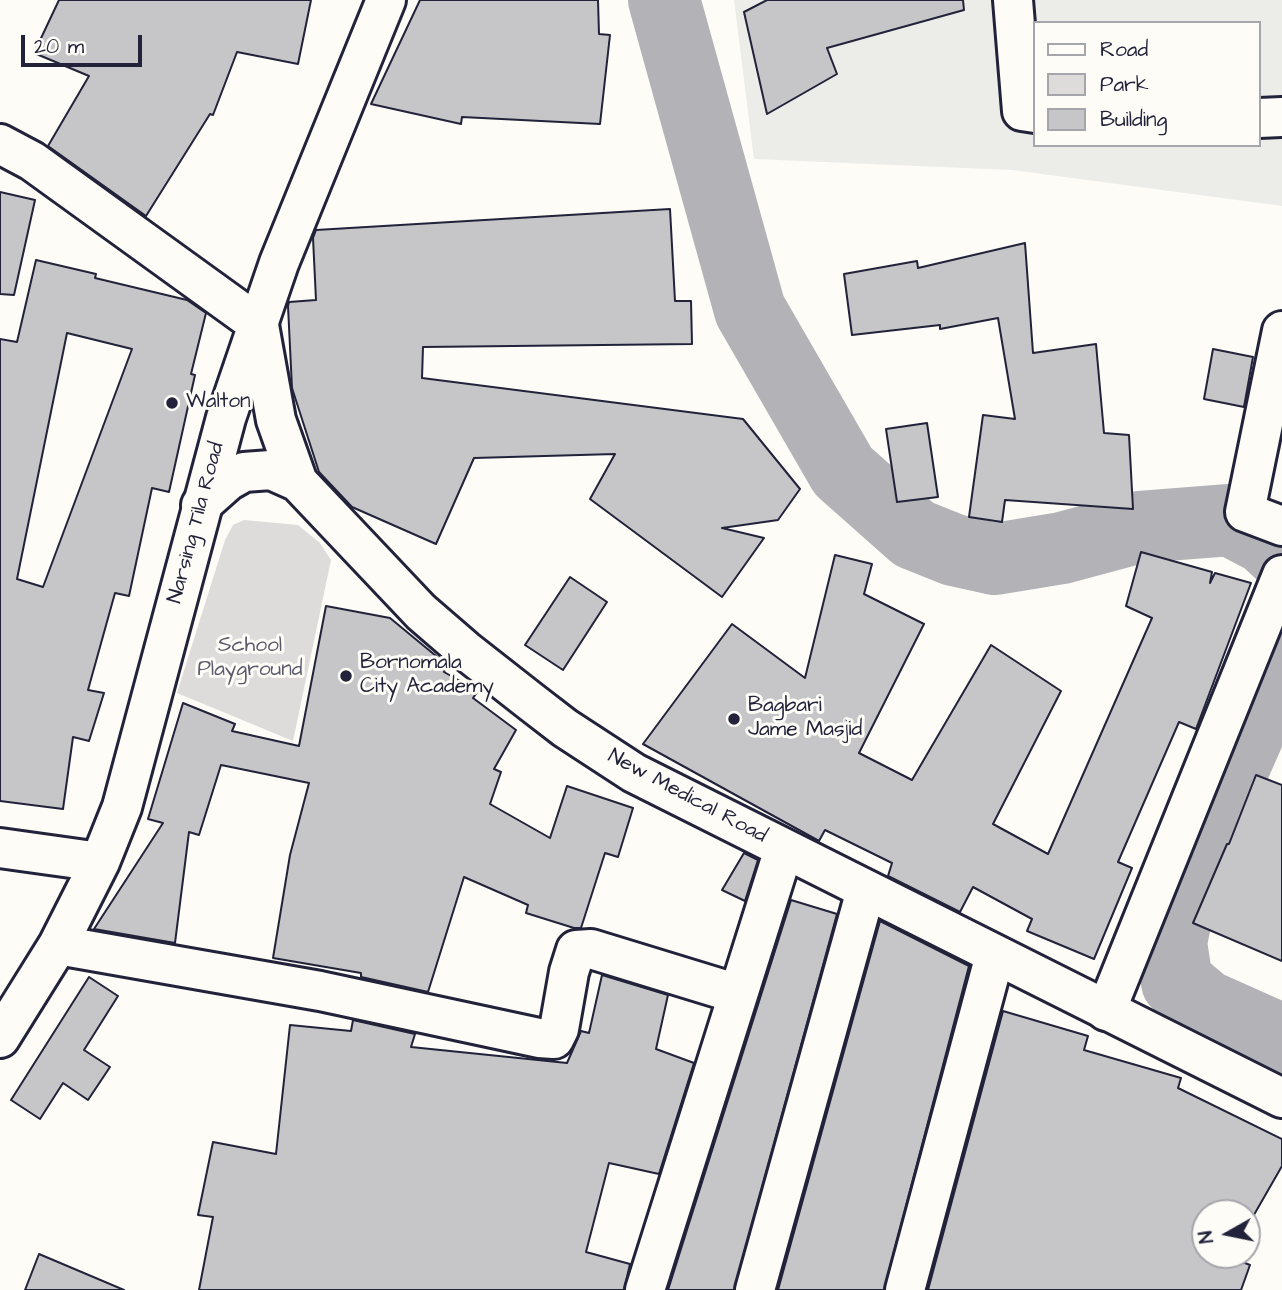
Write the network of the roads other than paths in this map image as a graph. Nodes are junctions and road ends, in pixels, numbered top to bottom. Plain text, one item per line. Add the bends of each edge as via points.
1 (386, 0) edge
2 (1013, 0) edge
3 (1034, 113) edge
4 (1282, 117) edge
5 (1261, 118) edge
6 (0, 144) edge
7 (259, 325) junction
8 (1282, 331) edge
9 (298, 482) junction
10 (201, 505) junction
11 (1282, 526) edge
12 (1281, 579) edge
13 (0, 848) edge
14 (784, 849) junction
15 (100, 862) junction
16 (866, 890) junction
17 (58, 945) junction
18 (995, 955) junction
19 (738, 994) junction
20 (1106, 1012) junction
21 (0, 1038) edge
22 (1282, 1098) edge
23 (645, 1290) edge
24 (755, 1290) edge
25 (905, 1290) edge

1 - 7 street, Narsing Tila Road via 279,263
2 - 3 street via 1022,111
4 - 5 street
6 - 7 street via 32,161
7 - 9 street, New Medical Road via 278,428
7 - 10 street, Narsing Tila Road
8 - 11 street via 1245,512
9 - 10 street via 271,470 244,472
9 - 14 street, New Medical Road via 421,612 539,708 634,773
10 - 15 street, Narsing Tila Road via 122,807
12 - 20 street
13 - 15 street
14 - 16 street, New Medical Road
14 - 19 street
15 - 17 street, Narsing Tila Road
16 - 18 street, New Medical Road
16 - 24 street
17 - 19 street via 320,991 539,1038 554,1039 559,1029 576,950 591,949
17 - 21 street, Narsing Tila Road
18 - 20 street, New Medical Road
18 - 25 street
19 - 23 street
20 - 22 street, New Medical Road

